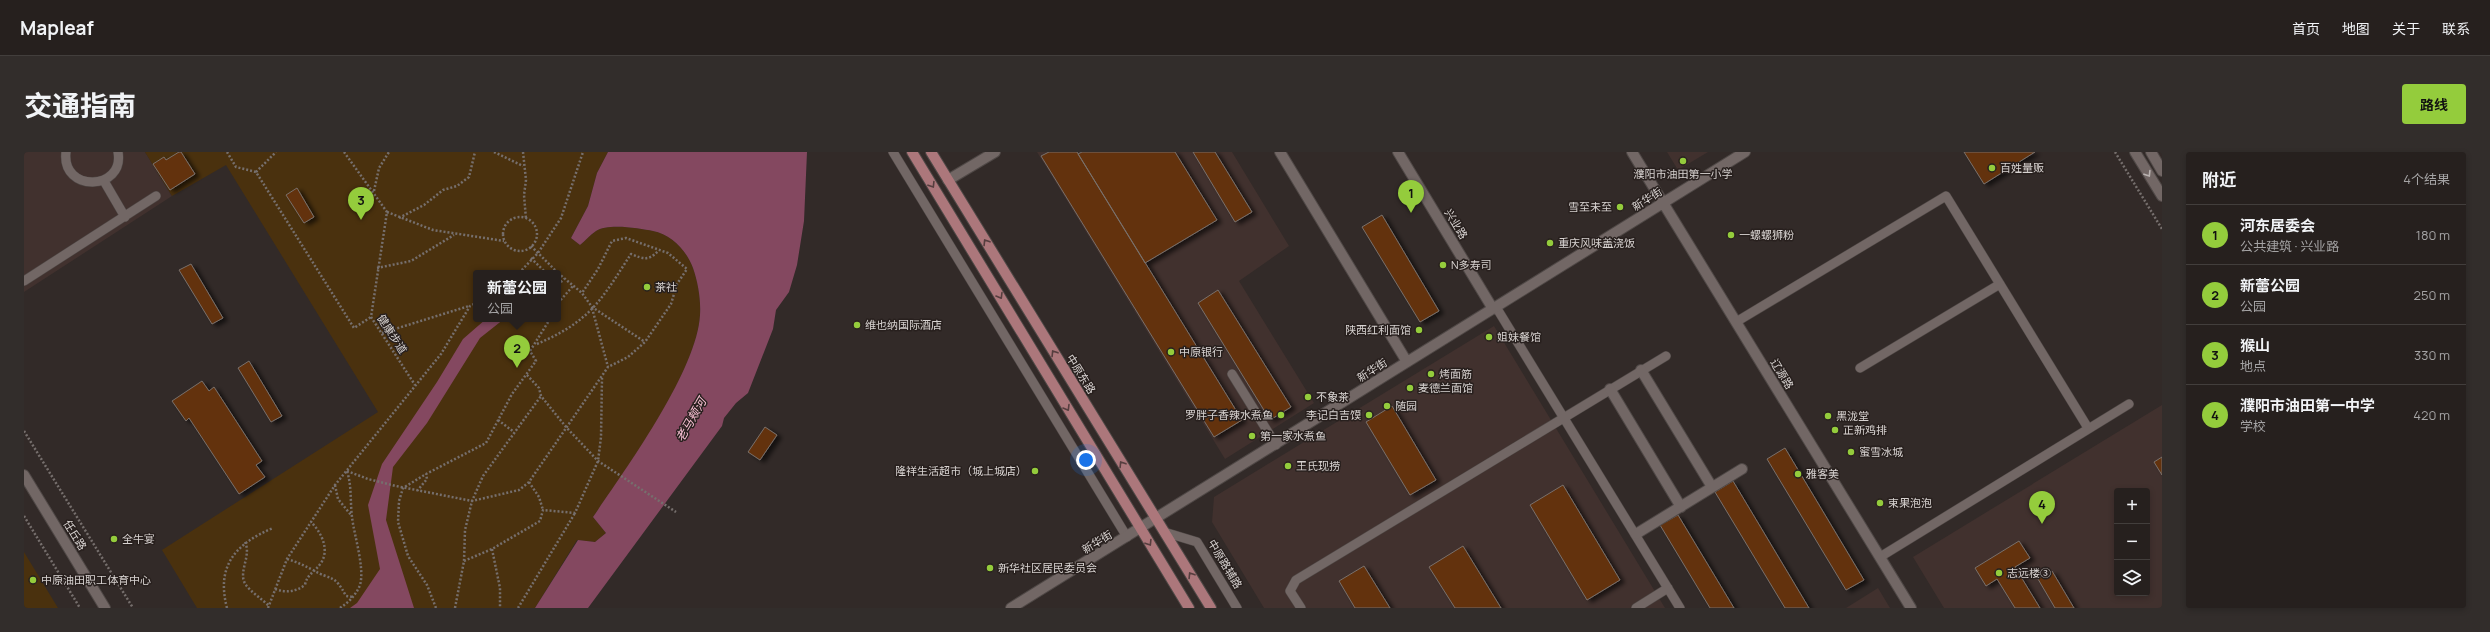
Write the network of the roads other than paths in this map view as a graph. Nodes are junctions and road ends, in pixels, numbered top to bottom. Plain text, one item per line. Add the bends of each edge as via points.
1 (66, 152) edge
2 (118, 152) edge
3 (893, 152) edge
4 (912, 152) edge
5 (932, 152) edge
6 (995, 152) edge
7 (1280, 152) edge
8 (1398, 152) edge
9 (1632, 152) edge
10 (1745, 152) edge
11 (2135, 152) edge
12 (2151, 152) edge
13 (2162, 171) edge
14 (948, 180) junction
15 (104, 181) junction
16 (156, 196) dead end
17 (2162, 196) edge
18 (1663, 203) junction
19 (125, 216) junction
20 (24, 281) edge
21 (2000, 284) junction
22 (1495, 308) junction
23 (1736, 322) junction
24 (1666, 356) dead end
25 (1407, 362) junction
26 (1860, 368) dead end
27 (1641, 370) junction
28 (1232, 374) dead end
29 (1610, 389) junction
30 (2129, 404) dead end
31 (1564, 418) junction
32 (2088, 428) junction
33 (1276, 445) junction
34 (1742, 470) dead end
35 (24, 475) edge
36 (1712, 487) junction
37 (1681, 507) junction
38 (1156, 519) junction
39 (1141, 529) junction
40 (1164, 532) junction
41 (1636, 534) junction
42 (1128, 537) junction
43 (1880, 557) junction
44 (1668, 588) junction
45 (105, 608) edge
46 (1011, 608) edge
47 (1189, 608) edge
48 (1211, 608) edge
49 (1237, 608) edge
50 (1301, 608) edge
51 (1636, 608) edge
52 (1680, 608) edge
53 (1911, 608) edge

1 - 15 lane via 67,164 75,177 89,183
2 - 15 lane via 114,171
3 - 42 lane
4 -> 39 main road
5 - 14 main road, 中原东路
6 - 14 street
7 - 25 street
8 - 22 street, 兴业路
9 - 18 street, 辽源路
10 - 18 street, 新华街
11 -> 17 street
12 - 13 street
38 -> 14 main road, 中原东路
15 - 19 lane
16 - 19 lane
18 - 22 street, 新华街
18 - 23 street, 辽源路
19 - 20 lane
21 - 23 lane via 1946,196
21 - 26 lane
21 - 32 lane
22 - 25 street, 新华街
22 - 31 lane
23 - 43 street, 辽源路
24 - 27 lane
25 - 33 street, 新华街
27 - 29 lane
27 - 36 street
28 - 33 lane
29 - 31 lane
29 - 37 street
30 - 32 lane
31 - 41 lane
31 - 50 lane via 1296,580 1290,591
32 - 43 lane
33 - 38 street, 新华街
34 - 36 street
35 - 45 street, 任丘路
36 - 37 street
37 - 41 street
38 - 39 street, 新华街
38 - 40 main road, 中原东路
39 - 42 street, 新华街
39 -> 47 main road
48 -> 40 main road, 中原东路
40 - 49 lane, 中原路辅路 via 1197,542
41 - 44 lane
42 - 46 street, 新华街
43 - 53 street, 辽源路
44 - 51 lane
44 - 52 lane

